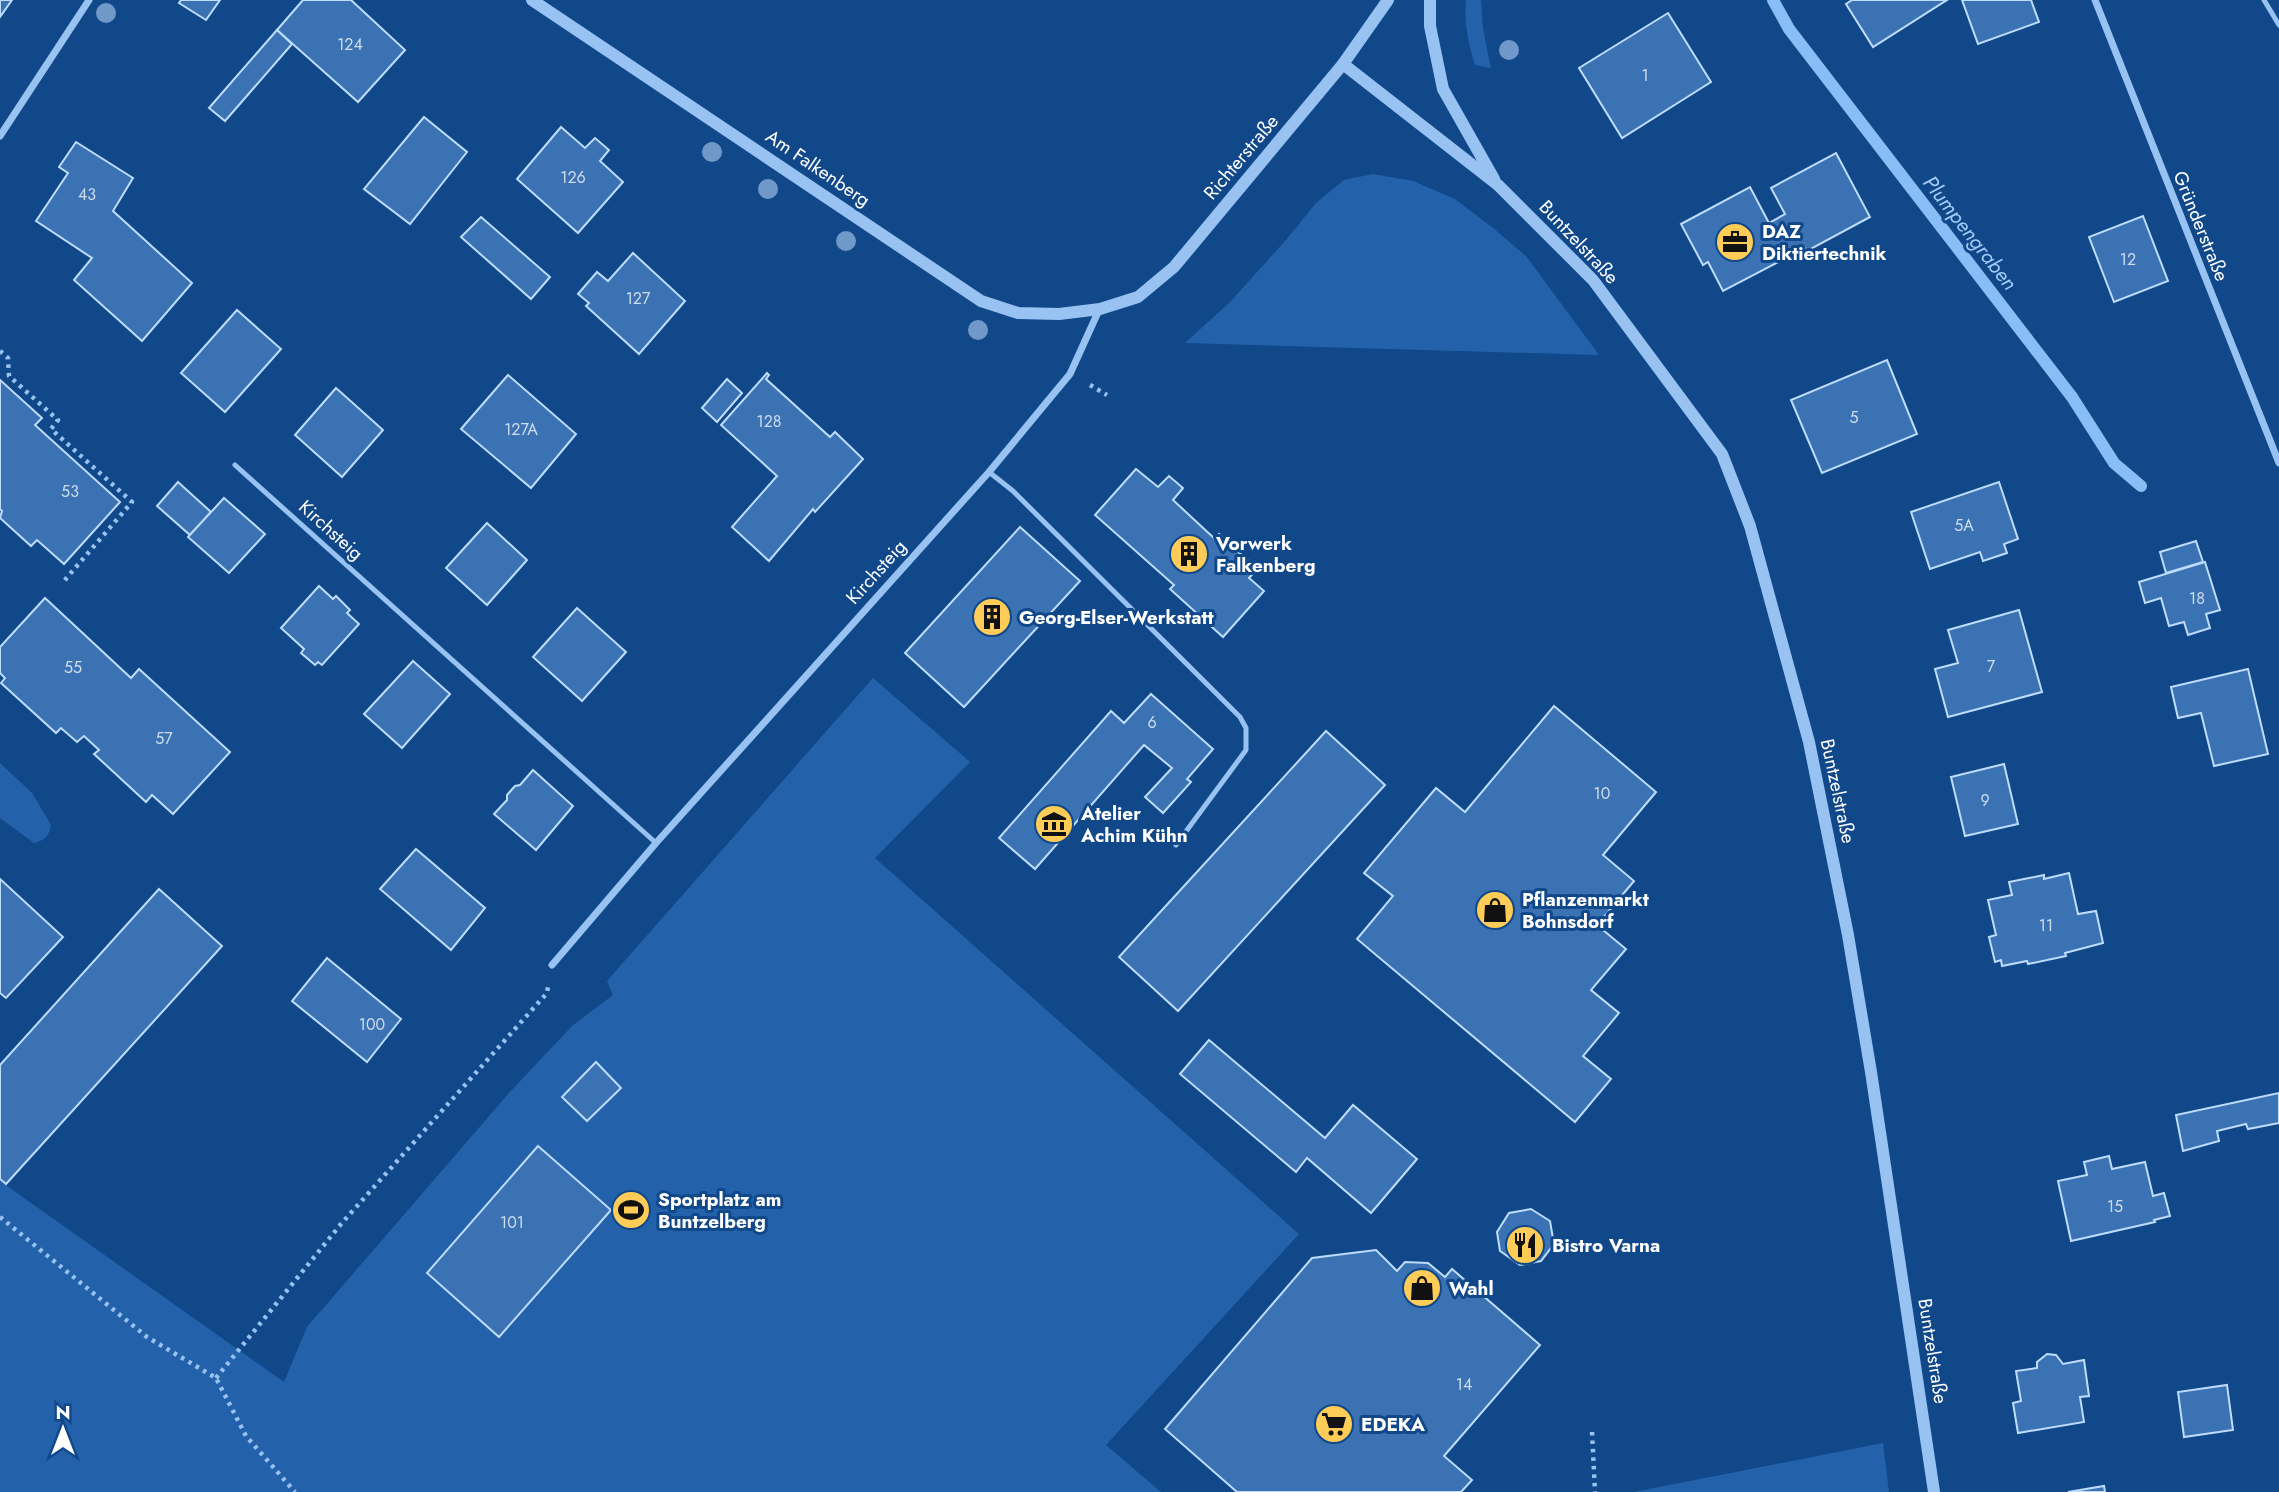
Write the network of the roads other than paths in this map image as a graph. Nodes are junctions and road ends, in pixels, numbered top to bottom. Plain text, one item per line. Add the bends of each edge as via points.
1 (89, 0) edge
2 (532, 0) edge
3 (1388, 0) edge
4 (1430, 0) edge
5 (2095, 0) edge
6 (2264, 0) edge
7 (2279, 24) edge
8 (1343, 64) junction
9 (0, 136) edge
10 (1498, 185) junction
11 (1100, 309) junction
12 (2279, 463) edge
13 (235, 465) dead end
14 (989, 472) junction
15 (656, 843) junction
16 (1176, 845) dead end
17 (552, 965) road end
18 (1934, 1492) edge

1 - 9 street
2 - 11 street, Am Falkenberg via 981,301 1018,313
3 - 8 street, Richterstraße
4 - 10 street, Buntzelstraße via 1430,26 1443,89
5 - 12 street, Gründerstraße
6 - 7 lane
8 - 10 street, Buntzelstraße
8 - 11 street, Richterstraße via 1174,267 1138,297
10 - 18 street, Buntzelstraße via 1593,280 1722,454 1750,526 1809,743 1848,935
11 - 14 street, Kirchsteig via 1070,374
13 - 15 lane, Kirchsteig
14 - 15 street, Kirchsteig
14 - 16 lane via 1246,728 1245,750
15 - 17 street, Kirchsteig

